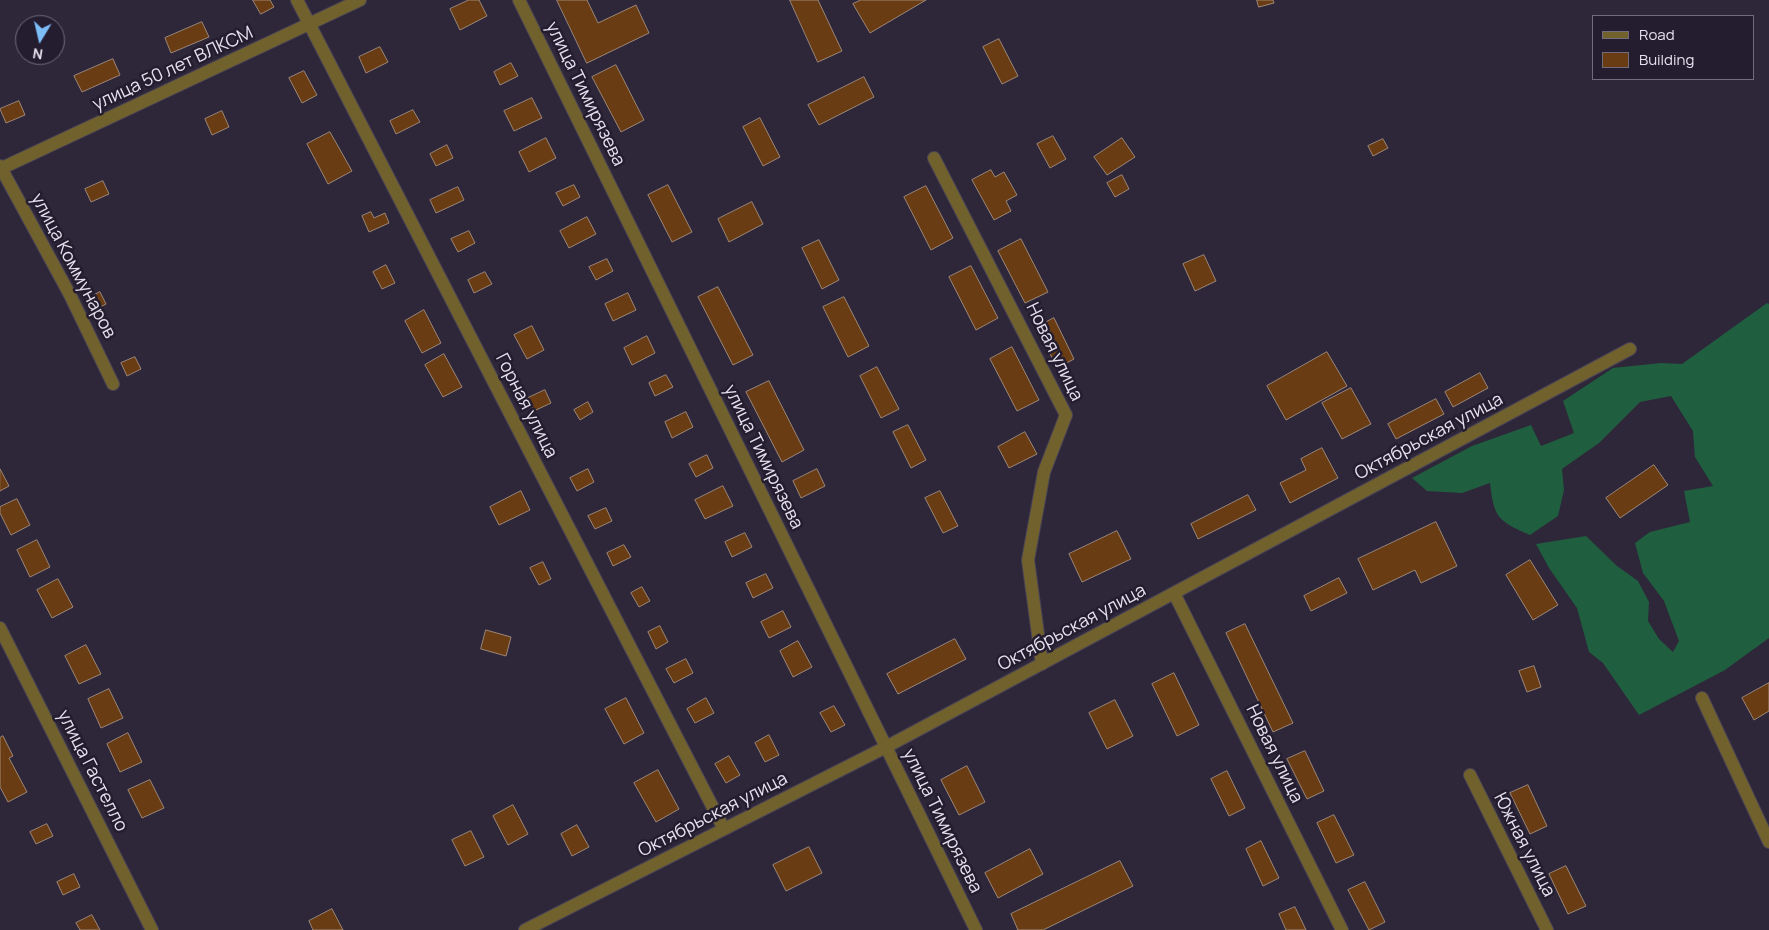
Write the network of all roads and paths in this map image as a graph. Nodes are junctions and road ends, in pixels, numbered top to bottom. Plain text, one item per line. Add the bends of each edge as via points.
1 (297, 0) edge
2 (360, 0) edge
3 (519, 0) edge
4 (310, 25) junction
5 (934, 158) dead end
6 (0, 168) edge
7 (1630, 349) dead end
8 (113, 384) dead end
9 (1174, 593) junction
10 (0, 628) edge
11 (1042, 664) junction
12 (1702, 698) dead end
13 (886, 747) junction
14 (1470, 775) dead end
15 (724, 829) junction
16 (1769, 842) edge
17 (152, 930) edge
18 (525, 930) edge
19 (976, 930) edge
20 (1342, 930) edge
21 (1547, 930) edge

1 - 4 street, Горная улица
2 - 4 street, улица 50 лет ВЛКСМ
3 - 13 street, улица Тимирязева
4 - 6 street, улица 50 лет ВЛКСМ
4 - 15 street, Горная улица
5 - 11 street, Новая улица via 1066,415 1044,472 1028,560
6 - 8 street, улица Коммунаров via 70,295
7 - 9 street, Октябрьская улица
9 - 11 street, Октябрьская улица
9 - 20 street, Новая улица
10 - 17 street, улица Гастелло
11 - 13 street, Октябрьская улица
12 - 16 street
13 - 15 street, Октябрьская улица
13 - 19 street, улица Тимирязева
14 - 21 street, Южная улица
15 - 18 street, Октябрьская улица

